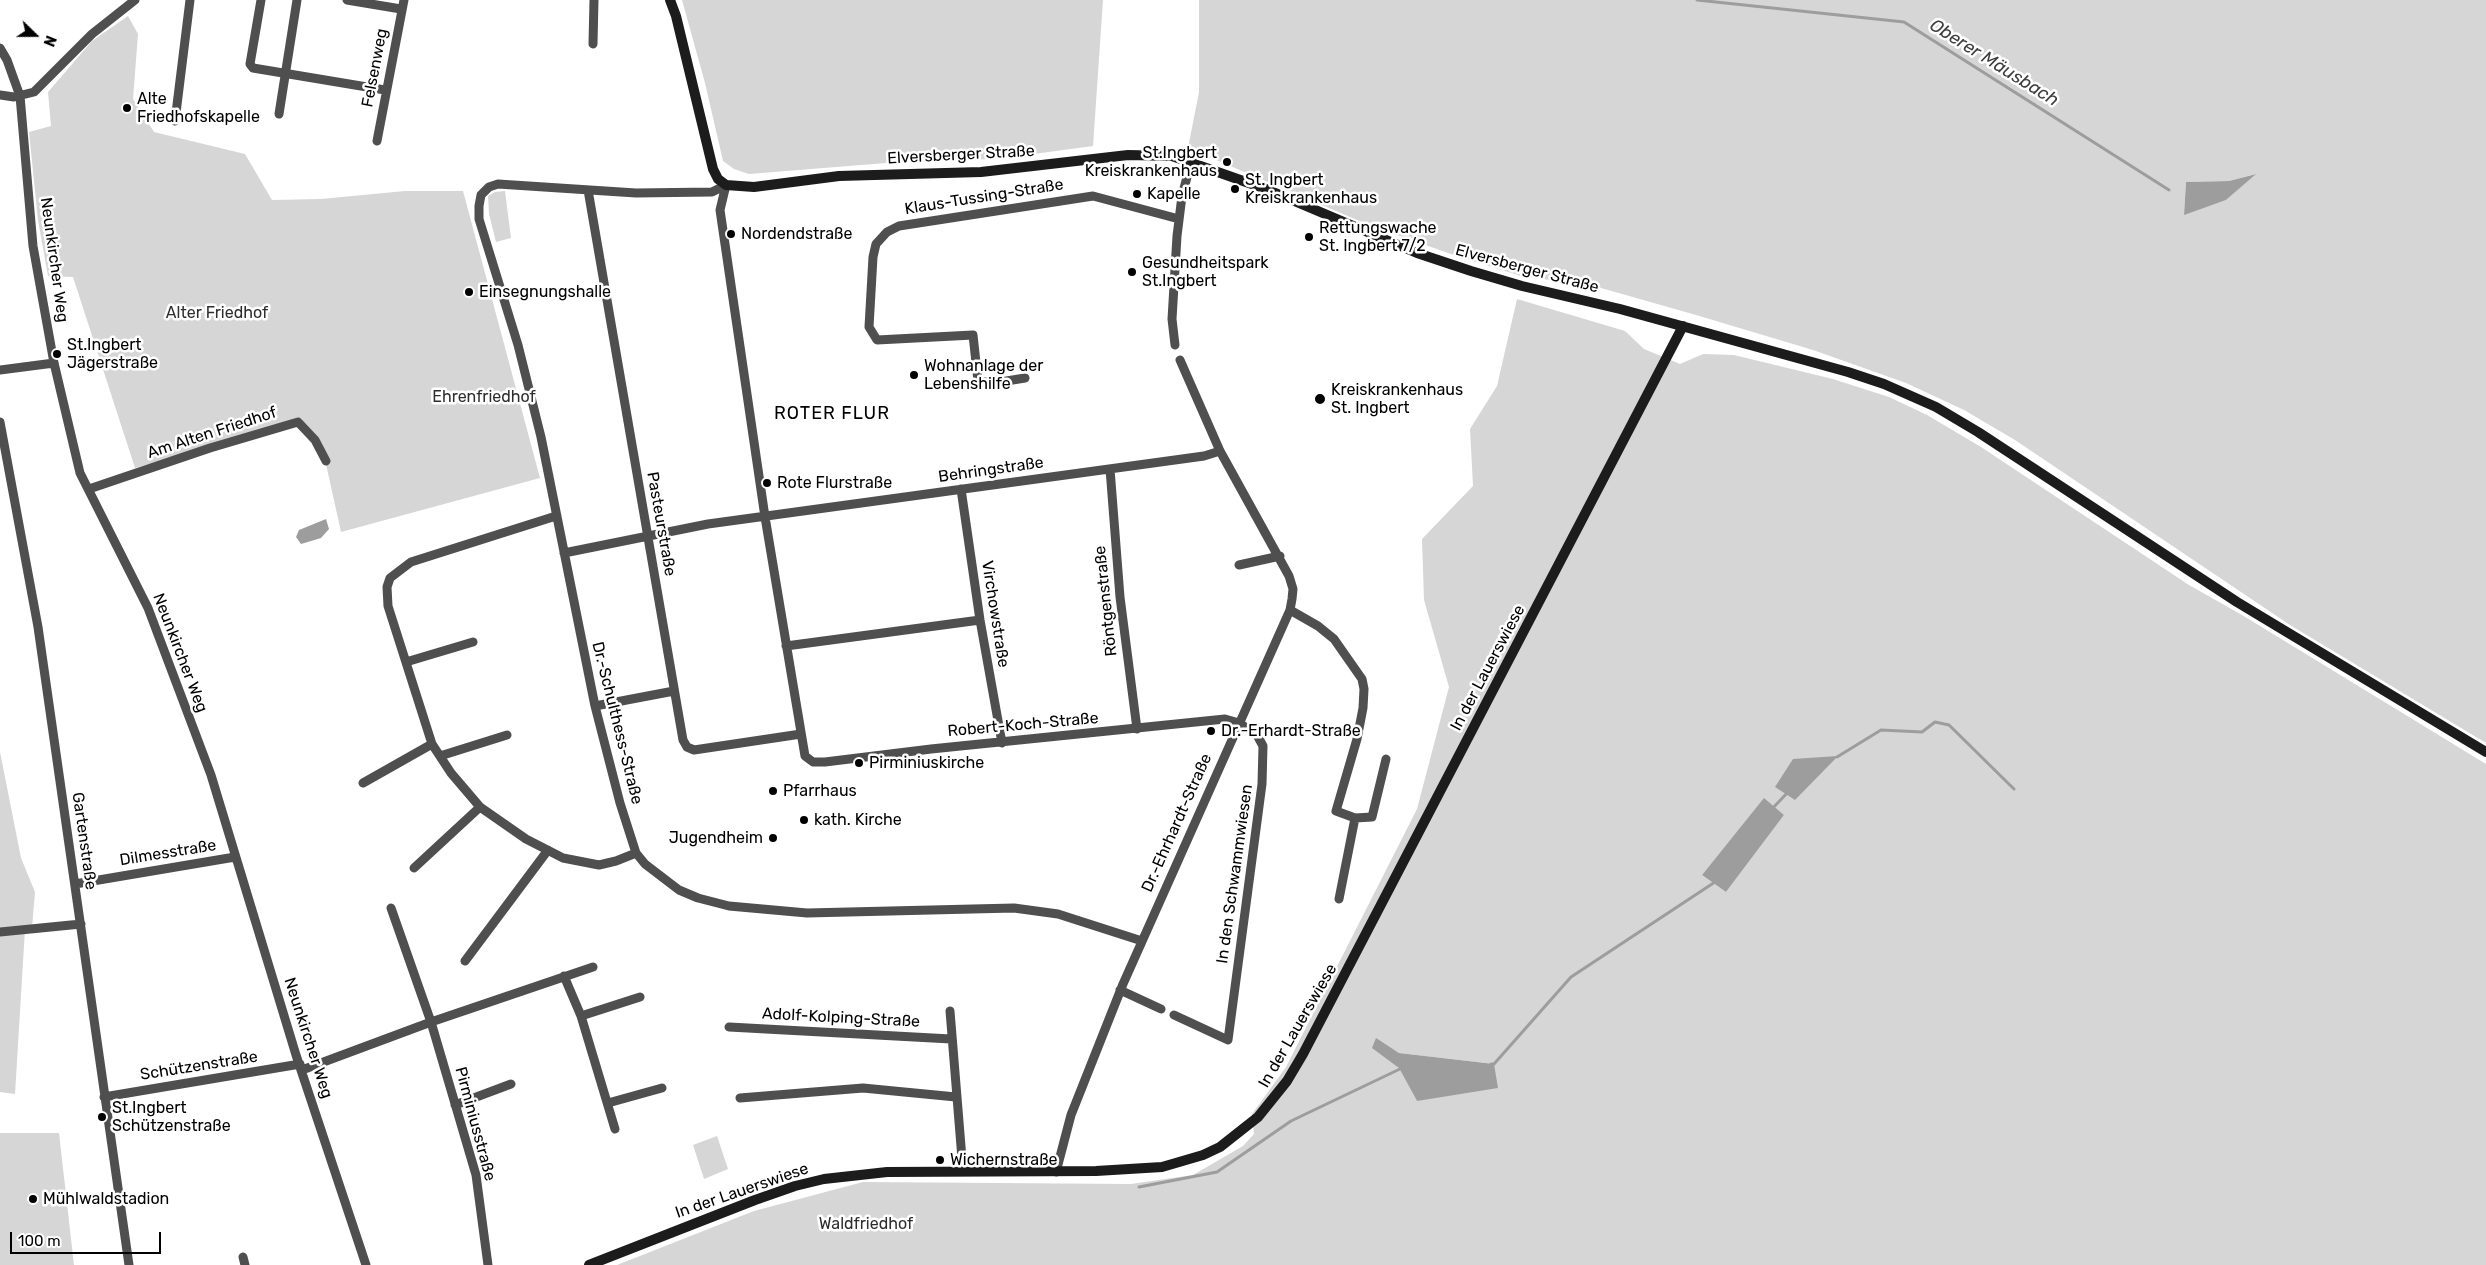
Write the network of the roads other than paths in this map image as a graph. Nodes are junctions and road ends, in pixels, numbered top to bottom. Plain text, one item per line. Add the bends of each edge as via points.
1 (135, 0) edge
2 (190, 0) edge
3 (260, 0) edge
4 (297, 0) edge
5 (348, 0) edge
6 (594, 0) edge
7 (670, 0) edge
8 (402, 5) edge
9 (593, 44) dead end
10 (0, 48) edge
11 (287, 74) junction
12 (385, 90) junction
13 (0, 95) edge
14 (20, 96) junction
15 (279, 114) dead end
16 (175, 121) dead end
17 (377, 141) dead end
18 (1191, 162) junction
19 (726, 185) junction
20 (588, 190) junction
21 (1179, 219) junction
22 (1683, 326) junction
23 (1175, 346) dead end
24 (1180, 360) dead end
25 (54, 363) junction
26 (0, 370) edge
27 (1025, 378) dead end
28 (0, 422) edge
29 (1220, 451) junction
30 (326, 461) dead end
31 (1110, 469) junction
32 (90, 489) junction
33 (961, 489) junction
34 (556, 516) junction
35 (765, 517) junction
36 (648, 535) junction
37 (564, 553) junction
38 (1280, 556) junction
39 (1238, 565) dead end
40 (1290, 610) junction
41 (980, 620) junction
42 (473, 642) dead end
43 (786, 646) junction
44 (406, 662) junction
45 (674, 691) junction
46 (595, 706) junction
47 (1239, 723) junction
48 (1137, 729) junction
49 (507, 734) dead end
50 (801, 734) junction
51 (1002, 743) junction
52 (432, 744) junction
53 (2486, 752) edge
54 (440, 756) junction
55 (1386, 759) dead end
56 (363, 783) dead end
57 (480, 807) junction
58 (1355, 818) junction
59 (548, 850) junction
60 (636, 852) junction
61 (235, 857) junction
62 (414, 868) dead end
63 (75, 884) junction
64 (1339, 899) dead end
65 (391, 908) dead end
66 (81, 924) junction
67 (0, 932) edge
68 (1142, 941) junction
69 (465, 961) dead end
70 (593, 967) dead end
71 (564, 976) junction
72 (1120, 990) junction
73 (640, 997) dead end
74 (1161, 1008) dead end
75 (950, 1011) dead end
76 (1174, 1015) dead end
77 (581, 1016) junction
78 (431, 1022) junction
79 (729, 1027) dead end
80 (951, 1039) junction
81 (301, 1067) junction
82 (511, 1084) dead end
83 (662, 1088) dead end
84 (104, 1097) junction
85 (956, 1097) junction
86 (740, 1098) dead end
87 (608, 1104) junction
88 (455, 1105) junction
89 (615, 1130) dead end
90 (963, 1171) junction
91 (1056, 1172) junction
92 (129, 1265) edge
93 (366, 1265) edge
94 (488, 1265) edge
95 (589, 1265) edge

1 - 14 street via 92,34 39,88
2 - 16 street
3 - 11 street via 250,64 253,68
4 - 11 street
5 - 8 street
6 - 9 street
7 - 19 main road via 713,169
8 - 12 street, Felsenweg
10 - 14 street, Neunkircher Weg
11 - 12 street
11 - 15 street
12 - 17 street, Felsenweg
13 - 14 street
14 - 25 street, Neunkircher Weg via 34,246
18 - 19 main road, Elversberger Straße via 1159,154 1128,155 982,172 839,176 754,187
18 - 21 street
18 - 22 main road, Elversberger Straße via 1462,268
19 - 20 street via 712,192
19 - 35 street via 720,210
20 - 34 street, Dr.-Schulthess-Straße via 498,184 481,195 479,206 479,220 518,345 541,437
20 - 36 street, Pasteurstraße
21 - 23 street via 1173,286
21 - 27 street, Klaus-Tussing-Straße via 1093,196 899,226 887,232 876,244 873,257 870,327 877,340 973,335 978,381 994,384
22 - 53 main road, Elversberger Straße via 1884,384 1936,407 2237,602
22 - 91 main road, In der Lauerswiese via 1312,1037 1282,1088 1258,1117 1203,1156 1162,1166
24 - 29 street, Dr.-Ehrhardt-Straße
25 - 26 street
25 - 32 street, Neunkircher Weg via 80,473
28 - 63 street, Gartenstraße via 38,627
29 - 31 street, Behringstraße
29 - 38 street, Dr.-Ehrhardt-Straße
30 - 32 street, Am Alten Friedhof via 315,440 298,422
31 - 33 street, Behringstraße
31 - 48 street, Röntgenstraße via 1120,597
32 - 61 street, Neunkircher Weg via 148,608 211,775
33 - 35 street, Behringstraße
33 - 41 street, Virchowstraße
34 - 37 street, Dr.-Schulthess-Straße
34 - 44 street via 411,562 396,572 387,587 386,598
35 - 36 street, Behringstraße
35 - 43 street
36 - 37 street, Behringstraße
36 - 45 street, Pasteurstraße
37 - 46 street, Dr.-Schulthess-Straße
38 - 39 street
38 - 40 street, Dr.-Ehrhardt-Straße via 1293,589
40 - 47 street, Dr.-Ehrhardt-Straße
40 - 58 street via 1334,639 1362,679 1363,708 1357,739 1336,811
41 - 43 street
41 - 51 street, Virchowstraße
42 - 44 street
43 - 50 street
44 - 52 street
45 - 46 street
45 - 50 street, Pasteurstraße via 683,740 694,750
46 - 60 street, Dr.-Schulthess-Straße
47 - 48 street, Robert-Koch-Straße via 1226,720
47 - 68 street, Dr.-Ehrhardt-Straße
47 - 76 street, In den Schwammwiesen via 1258,735 1263,746 1264,764 1228,1040
48 - 51 street, Robert-Koch-Straße
49 - 54 street
50 - 51 street, Robert-Koch-Straße via 805,756 825,762 931,748
52 - 54 street
52 - 56 street
54 - 57 street
55 - 58 street via 1372,817
57 - 59 street
57 - 62 street
58 - 64 street
59 - 60 street via 563,858 598,865
59 - 69 street
60 - 68 street, Dr.-Schulthess-Straße via 645,864 680,890 728,906 807,913 1014,908 1058,914
61 - 63 street, Dilmesstraße
61 - 81 street, Neunkircher Weg
63 - 66 street, Gartenstraße
65 - 78 street, Pirminiusstraße
66 - 67 street
66 - 84 street, Gartenstraße
68 - 72 street, Dr.-Ehrhardt-Straße
70 - 71 street, Schützenstraße
71 - 77 street
71 - 78 street, Schützenstraße
72 - 74 street
72 - 91 street, Dr.-Ehrhardt-Straße via 1071,1115
73 - 77 street
75 - 80 street
77 - 87 street
78 - 81 street, Schützenstraße
78 - 88 street, Pirminiusstraße
79 - 80 street, Adolf-Kolping-Straße
80 - 85 street
81 - 84 street, Schützenstraße
81 - 93 street, Neunkircher Weg
82 - 88 street
83 - 87 street
84 - 92 street, Gartenstraße
85 - 86 street via 862,1088
85 - 90 street
87 - 89 street
88 - 94 street, Pirminiusstraße via 476,1175
90 - 91 main road, In der Lauerswiese
90 - 95 main road, In der Lauerswiese via 852,1174 795,1186

